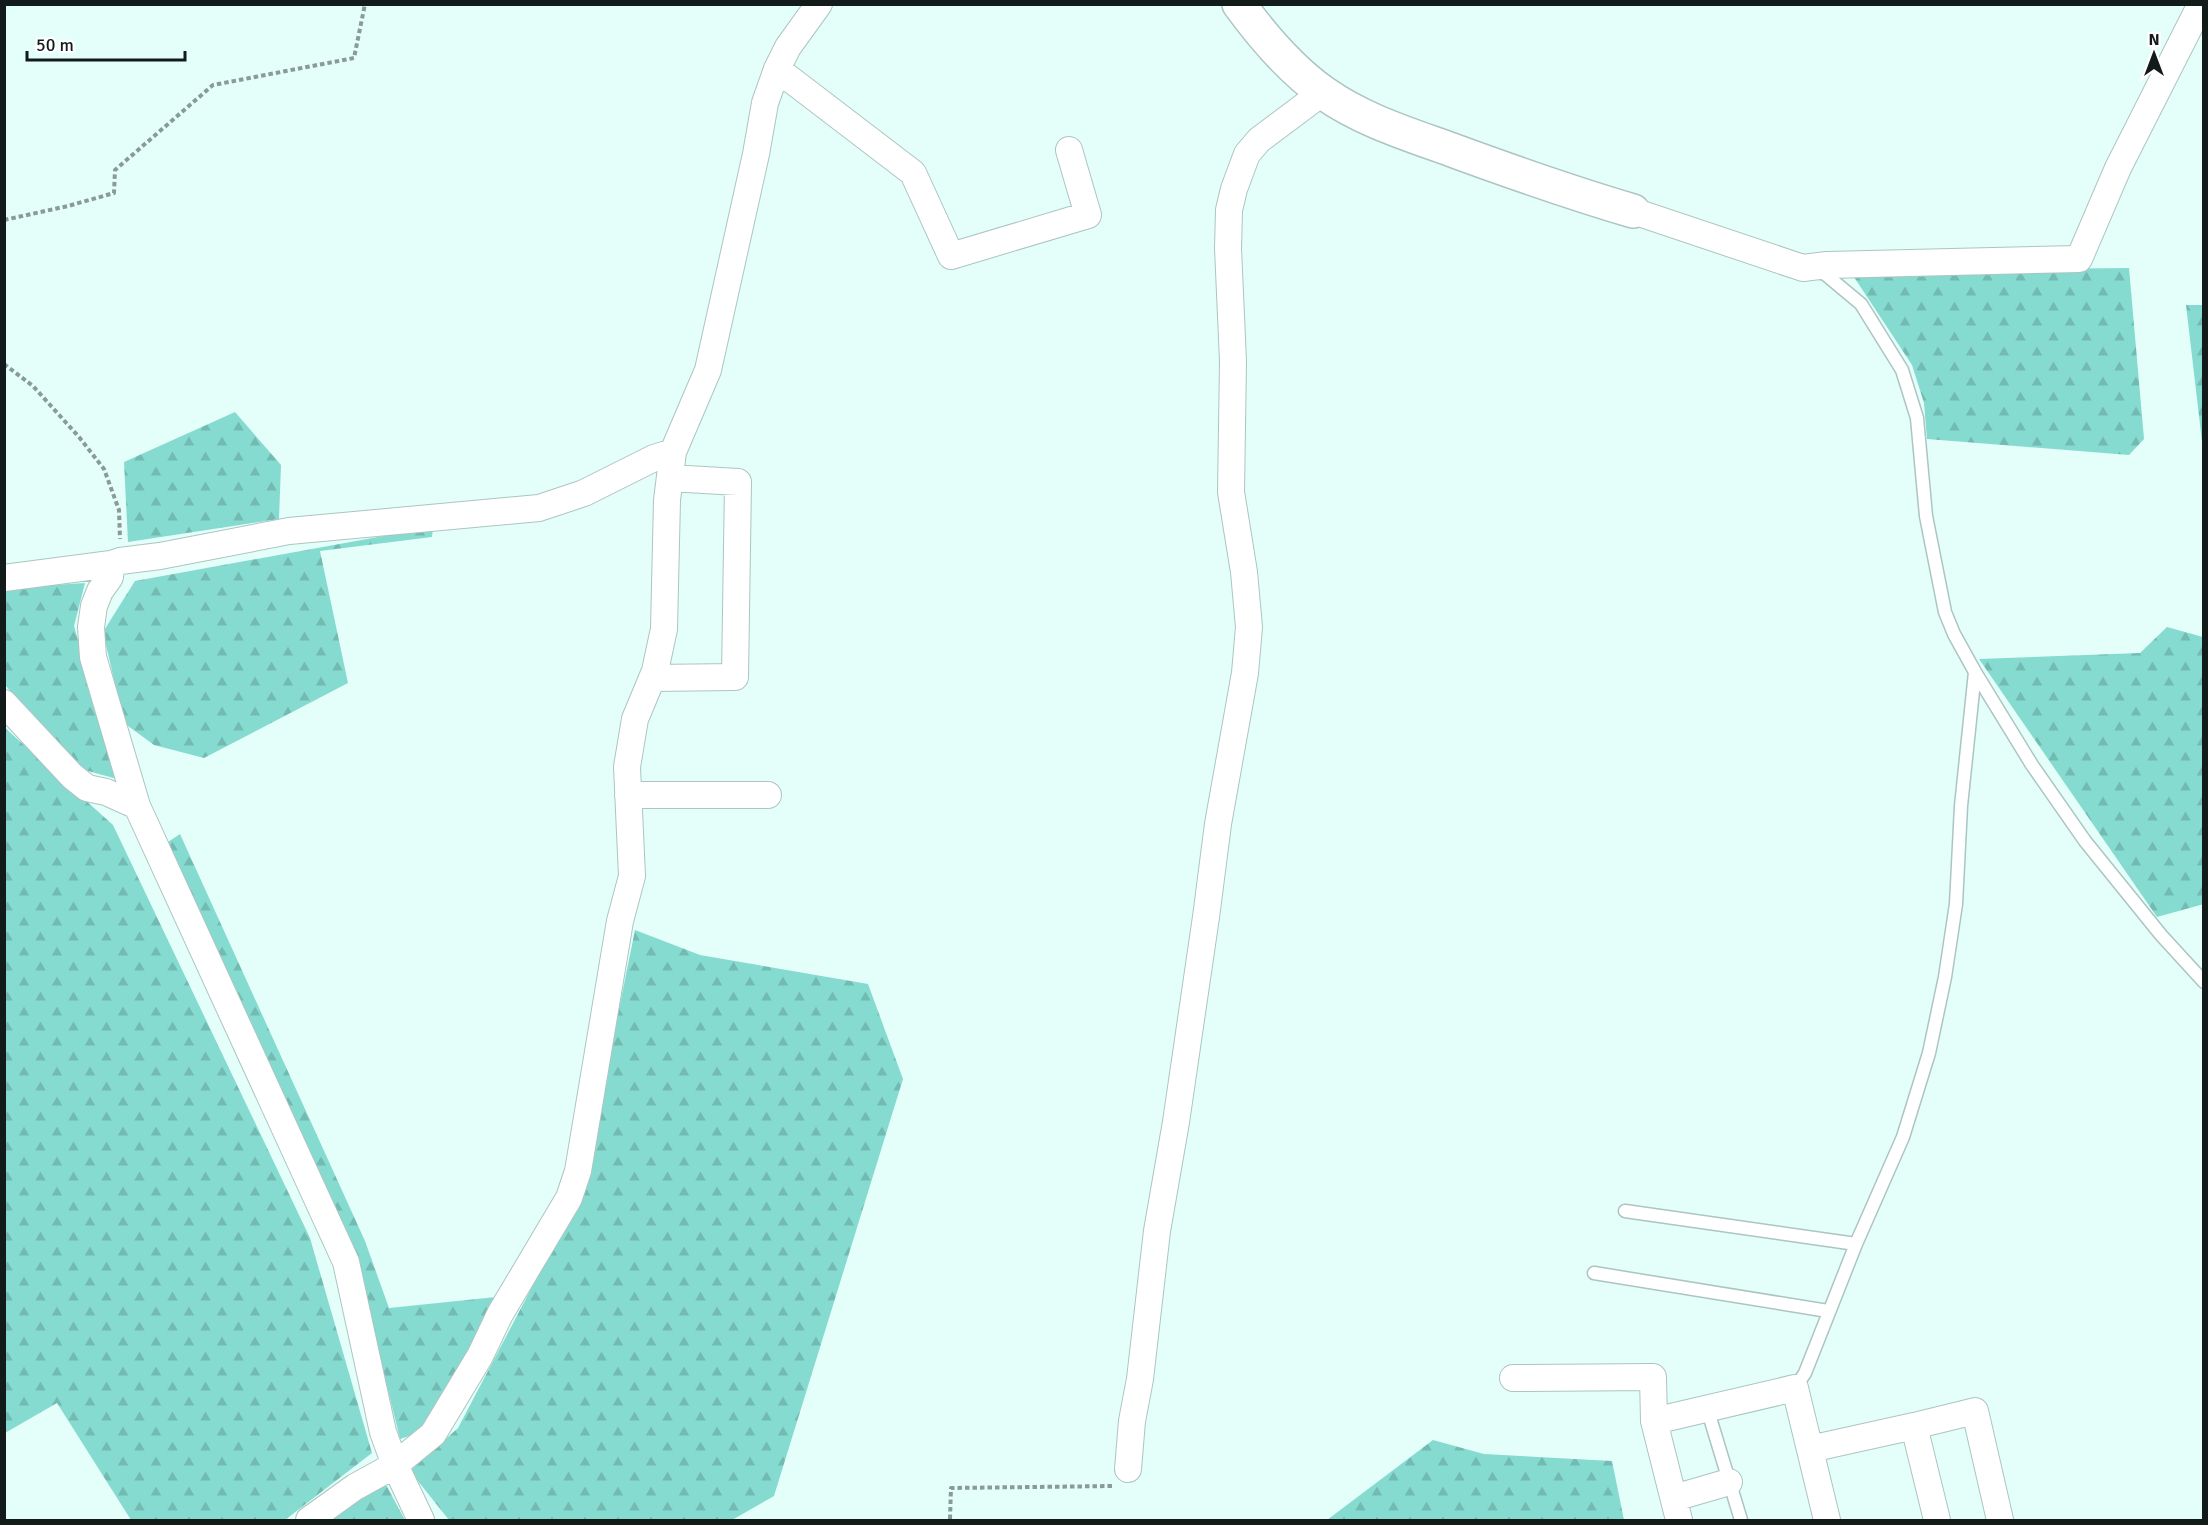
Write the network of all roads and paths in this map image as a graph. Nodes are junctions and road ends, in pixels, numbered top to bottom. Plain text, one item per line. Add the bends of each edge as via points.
1 (364, 4) edge
2 (819, 4) edge
3 (1239, 4) edge
4 (2202, 4) edge
5 (777, 69) junction
6 (1323, 92) junction
7 (1069, 150) dead end
8 (1633, 211) joint
9 (4, 220) edge
10 (1803, 268) junction
11 (4, 364) edge
12 (673, 452) junction
13 (670, 478) junction
14 (116, 562) junction
15 (4, 578) edge
16 (1975, 672) junction
17 (652, 678) junction
18 (4, 703) edge
19 (628, 795) junction
20 (768, 795) dead end
21 (137, 807) junction
22 (2204, 982) edge
23 (1625, 1211) dead end
24 (1856, 1244) junction
25 (1594, 1273) dead end
26 (1828, 1311) junction
27 (1513, 1378) dead end
28 (1795, 1388) junction
29 (1707, 1408) junction
30 (1654, 1421) junction
31 (1914, 1426) junction
32 (1809, 1449) junction
33 (395, 1465) junction
34 (1128, 1469) joint
35 (1729, 1482) junction
36 (1677, 1509) edge
37 (950, 1519) edge
38 (309, 1521) edge
39 (421, 1521) edge
40 (1741, 1521) edge
41 (1827, 1521) edge
42 (1937, 1521) edge
43 (2000, 1521) edge

1 - 9 path via 354,58 213,85 115,170 114,193
2 - 5 street
3 - 6 street via 1285,60
4 - 10 street via 2118,168 2079,259
5 - 7 street via 913,173 951,256 1088,215
5 - 12 street via 765,103 708,370
6 - 8 street via 1383,125 1536,181
6 - 34 street via 1259,140 1247,154 1229,210 1231,492 1249,627 1178,1110 1156,1231
8 - 10 street
10 - 16 lane via 1825,274 1861,304 1902,370 1917,418 1926,516 1945,612
11 - 14 path via 33,386 104,469 119,510
12 - 13 street
12 - 14 street via 584,493 539,508 289,531
13 - 17 street via 664,628
13 - 17 street via 738,482 735,677
14 - 15 street
14 - 21 street via 100,591 90,627 93,657
16 - 22 lane via 2085,841
16 - 24 lane via 1961,806 1956,904 1945,977 1929,1053 1903,1137
17 - 19 street via 634,719 627,767
18 - 21 street via 87,788 106,792
19 - 20 street
19 - 33 street via 632,876 620,921 578,1172 569,1198 520,1278 447,1413 433,1434
21 - 33 street via 346,1262 383,1432
23 - 24 lane
24 - 26 lane
25 - 26 lane
26 - 28 lane via 1805,1373
27 - 30 street via 1653,1377
28 - 29 street
28 - 32 street
29 - 30 street
29 - 35 lane
30 - 36 street
31 - 32 street
31 - 42 street
31 - 43 street via 1975,1411
32 - 41 street
33 - 38 street via 355,1486
33 - 39 street
34 - 37 path via 1128,1485 951,1488
35 - 36 street
35 - 40 lane

